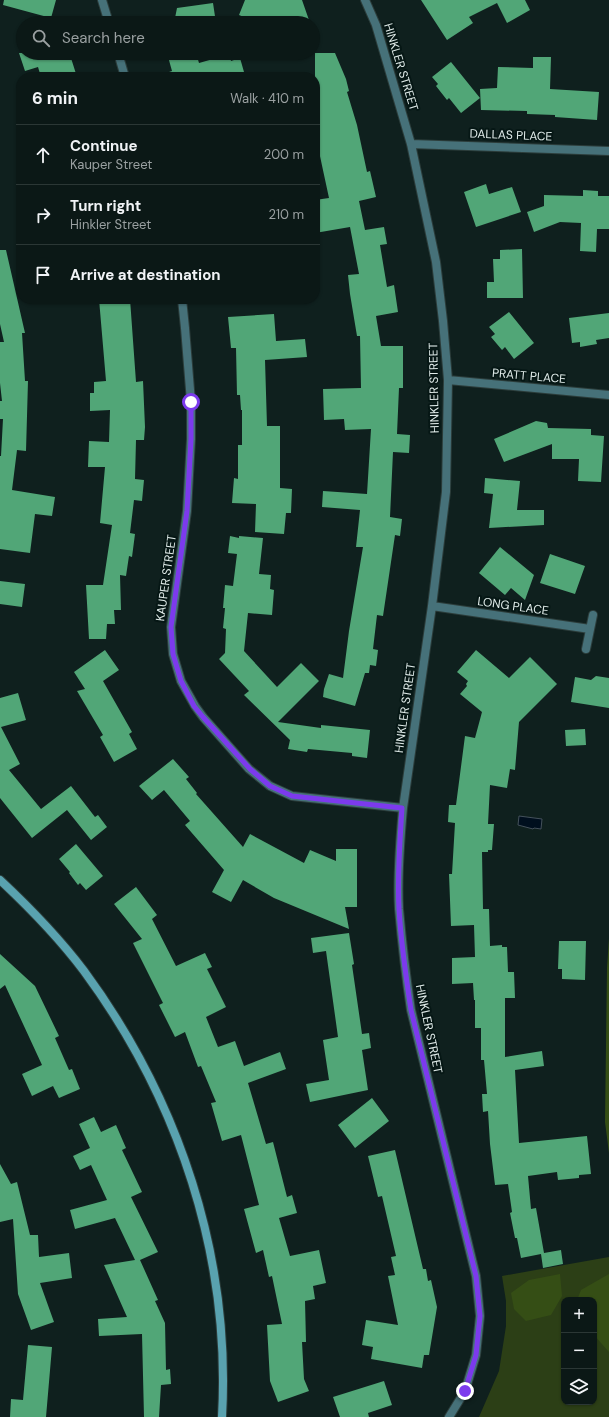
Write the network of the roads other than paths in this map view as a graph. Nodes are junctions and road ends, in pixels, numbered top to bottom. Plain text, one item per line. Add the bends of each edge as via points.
1 (102, 0) edge
2 (365, 0) edge
3 (106, 16) edge
4 (120, 60) edge
5 (124, 72) edge
6 (411, 144) junction
7 (609, 151) edge
8 (183, 304) edge
9 (448, 380) junction
10 (609, 395) edge
11 (432, 606) junction
12 (594, 614) dead end
13 (590, 630) junction
14 (586, 649) dead end
15 (402, 808) junction
16 (0, 880) edge
17 (222, 1417) edge
18 (449, 1417) edge

1 - 3 street
2 - 6 street, HINKLER STREET via 376,25
4 - 5 street
6 - 7 street, DALLAS PLACE
6 - 9 street, HINKLER STREET via 436,262
8 - 15 street, KAUPER STREET via 191,402 191,439 187,511 171,627 173,654 181,681 203,717 250,769 270,786 292,796
9 - 10 street, PRATT PLACE
9 - 11 street, HINKLER STREET via 446,492
11 - 13 street, LONG PLACE
11 - 15 street, HINKLER STREET
12 - 13 street
13 - 14 street
15 - 18 street, HINKLER STREET via 399,908 411,1010 476,1276 480,1316 476,1355 465,1391
16 - 17 street via 38,917 83,970 123,1029 171,1122 195,1188 218,1289 223,1356

